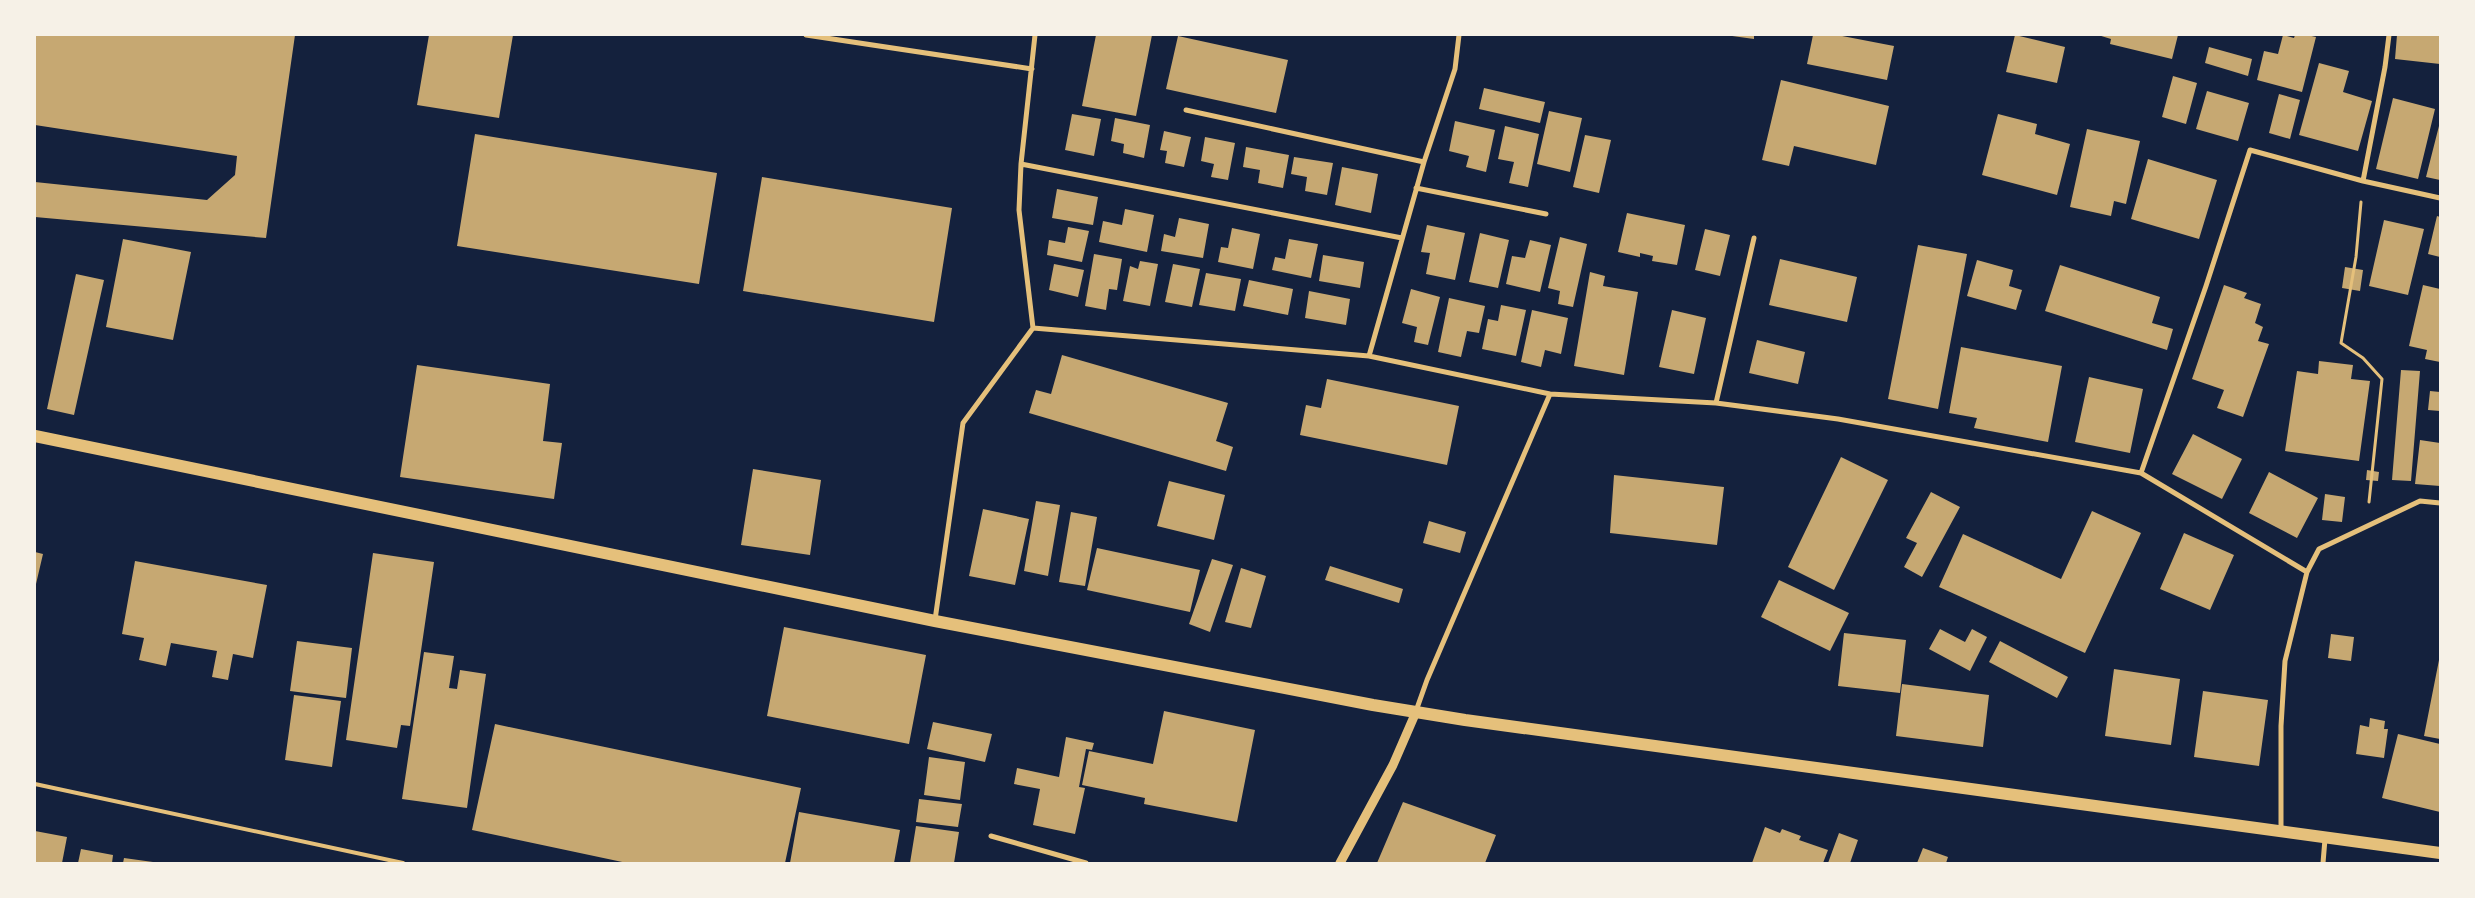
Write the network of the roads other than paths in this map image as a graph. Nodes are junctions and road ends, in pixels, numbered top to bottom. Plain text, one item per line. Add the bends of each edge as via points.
1 (806, 35) edge
2 (1035, 35) edge
3 (1459, 35) edge
4 (2389, 35) edge
5 (1032, 69) junction
6 (1186, 110) dead end
7 (1424, 162) junction
8 (1021, 164) junction
9 (2363, 181) junction
10 (1416, 188) junction
11 (2440, 198) edge
12 (1546, 214) dead end
13 (1402, 238) junction
14 (1754, 238) dead end
15 (1033, 328) junction
16 (1369, 356) junction
17 (1550, 394) junction
18 (1716, 403) junction
19 (35, 436) edge
20 (2141, 473) junction
21 (2440, 503) edge
22 (2307, 572) junction
23 (935, 620) junction
24 (1416, 712) junction
25 (35, 784) edge
26 (2282, 832) junction
27 (991, 836) dead end
28 (2325, 839) junction
29 (2440, 853) edge
30 (402, 863) edge
31 (1086, 863) edge
32 (1340, 863) edge
33 (2323, 863) edge

1 - 5 street
2 - 5 street
3 - 7 street via 1455,69
4 - 9 street
5 - 8 street
6 - 7 street
7 - 10 street
8 - 13 street
8 - 15 street via 1019,210
9 - 11 street
9 - 20 street via 2250,150
10 - 12 street
10 - 13 street
13 - 16 street
14 - 18 street
15 - 16 street
15 - 23 street via 963,423
16 - 17 street
17 - 18 street
17 - 24 street
18 - 20 street via 1838,420
19 - 23 main road
20 - 22 street
21 - 22 street via 2420,501 2367,525 2319,550
22 - 26 street via 2285,661
23 - 24 main road
24 - 26 main road
24 - 32 street via 1393,765
25 - 30 lane
26 - 28 main road
27 - 31 street
28 - 29 main road
28 - 33 street

